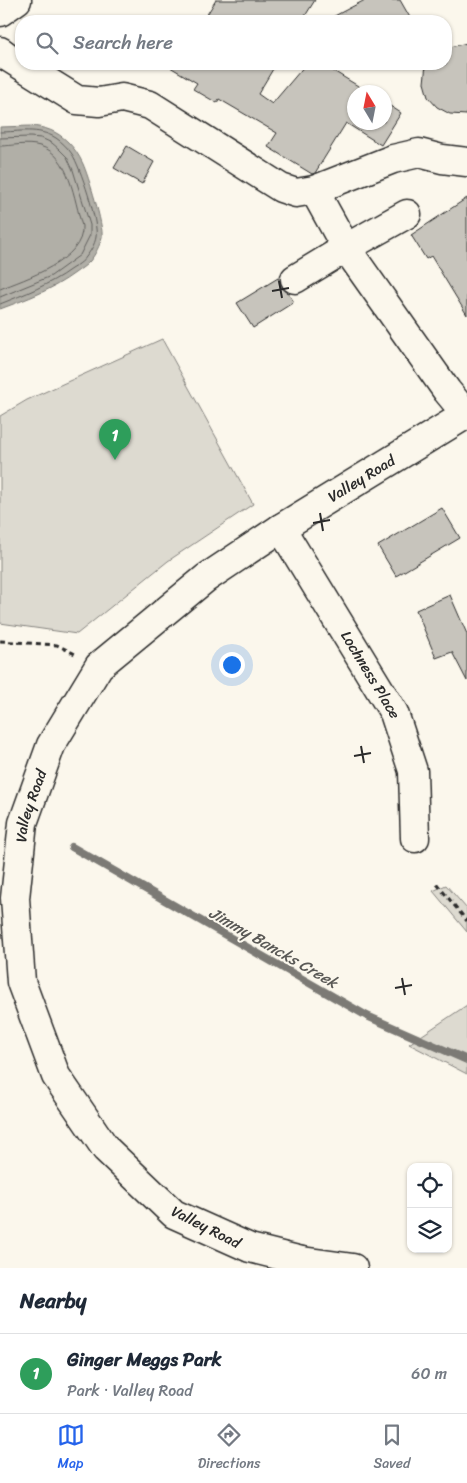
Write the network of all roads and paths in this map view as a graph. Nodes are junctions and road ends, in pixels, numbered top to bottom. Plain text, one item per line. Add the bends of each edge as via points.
1 (17, 0) edge
2 (0, 12) edge
3 (0, 51) edge
4 (15, 61) edge
5 (29, 70) edge
6 (467, 162) edge
7 (314, 190) junction
8 (407, 214) dead end
9 (346, 248) junction
10 (295, 279) dead end
11 (467, 414) edge
12 (281, 528) junction
13 (0, 641) edge
14 (98, 666) junction
15 (415, 838) dead end
16 (437, 884) dead end
17 (467, 921) edge
18 (301, 1265) edge
19 (353, 1268) edge

1 - 2 street
3 - 4 street
5 - 7 street via 77,100 99,102 122,98 150,105 281,188 296,193
6 - 7 street via 419,153 393,159
7 - 9 street
8 - 9 street
9 - 10 street
9 - 11 street via 447,391
11 - 12 street, Valley Road
12 - 14 street, Valley Road via 206,578
12 - 15 street, Lochness Place via 394,713 413,771
13 - 14 path via 57,644
14 - 18 street, Valley Road via 51,745 23,823 15,898 21,982 56,1076 106,1150 174,1214 250,1248
16 - 17 path
18 - 19 street, Valley Road

